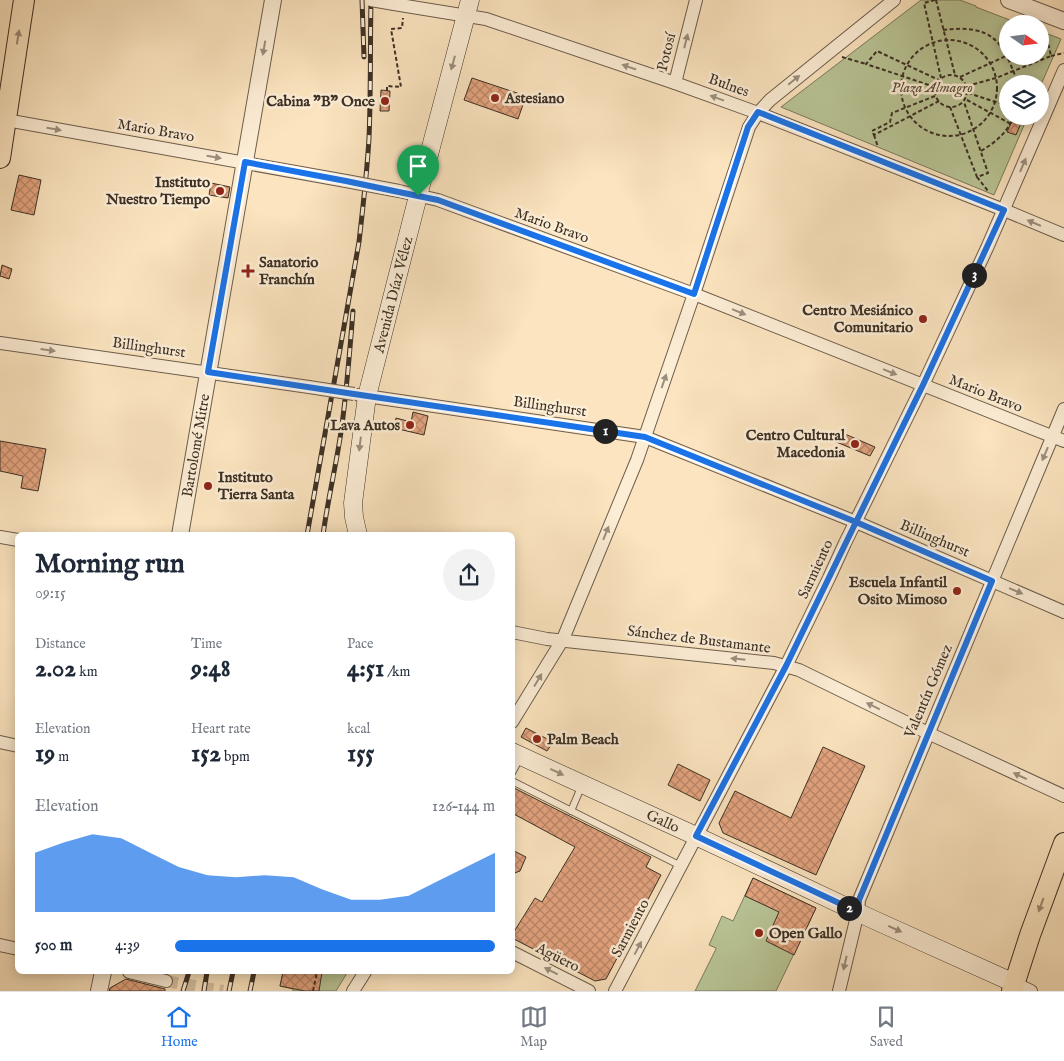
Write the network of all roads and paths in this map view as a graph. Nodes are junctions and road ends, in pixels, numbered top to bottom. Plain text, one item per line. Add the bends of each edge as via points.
1 (24, 0) edge
2 (272, 0) edge
3 (371, 0) edge
4 (696, 0) edge
5 (894, 0) edge
6 (935, 0) edge
7 (1009, 0) edge
8 (924, 2) edge
9 (468, 8) edge
10 (403, 15) dead end
11 (1064, 21) edge
12 (943, 30) junction
13 (946, 40) junction
14 (933, 44) junction
15 (999, 44) edge
16 (1049, 47) edge
17 (829, 52) junction
18 (1064, 53) edge
19 (1051, 56) junction
20 (999, 59) edge
21 (990, 63) junction
22 (866, 64) junction
23 (907, 64) junction
24 (1011, 65) edge
25 (1064, 70) edge
26 (1013, 71) junction
27 (955, 75) junction
28 (1015, 75) edge
29 (902, 76) junction
30 (960, 77) junction
31 (996, 78) junction
32 (940, 79) junction
33 (675, 83) junction
34 (967, 86) junction
35 (935, 87) junction
36 (387, 91) dead end
37 (968, 93) junction
38 (935, 96) junction
39 (966, 99) junction
40 (939, 101) junction
41 (994, 101) junction
42 (964, 102) junction
43 (999, 103) edge
44 (906, 107) junction
45 (950, 107) junction
46 (758, 112) junction
47 (990, 112) junction
48 (911, 116) junction
49 (999, 117) edge
50 (3, 120) edge
51 (1010, 125) edge
52 (974, 128) junction
53 (961, 134) junction
54 (981, 151) junction
55 (0, 158) edge
56 (245, 162) junction
57 (418, 196) junction
58 (1004, 210) junction
59 (1064, 235) edge
60 (694, 294) junction
61 (0, 343) edge
62 (208, 372) junction
63 (923, 385) junction
64 (360, 395) junction
65 (1064, 409) edge
66 (645, 437) junction
67 (1058, 439) edge
68 (856, 522) junction
69 (181, 532) edge
70 (357, 532) edge
71 (0, 537) edge
72 (15, 540) edge
73 (992, 581) junction
74 (1064, 612) edge
75 (515, 633) edge
76 (563, 639) junction
77 (786, 666) junction
78 (515, 717) edge
79 (928, 733) junction
80 (0, 742) edge
81 (15, 745) edge
82 (517, 754) edge
83 (515, 783) edge
84 (582, 784) junction
85 (1064, 796) edge
86 (571, 811) junction
87 (696, 836) junction
88 (1064, 843) edge
89 (681, 866) junction
90 (858, 912) junction
91 (0, 945) edge
92 (15, 948) edge
93 (515, 954) edge
94 (103, 974) edge
95 (137, 974) edge
96 (317, 974) edge
97 (364, 974) edge
98 (166, 981) tunnel mouth
99 (1019, 988) edge
100 (99, 991) edge
101 (313, 991) edge
102 (353, 991) edge
103 (589, 991) edge
104 (615, 991) edge
105 (839, 991) edge

50 -> 1 main road
2 -> 56 street, Bartolomé Mitre
3 - 9 street, Bulnes, bridge
33 -> 4 street, Potosí
5 - 17 street
6 - 8 path
6 - 12 path
7 - 11 street
8 - 14 path
33 -> 9 street, Bulnes via 486,19
9 -> 57 main road, Avenida Díaz Vélez
10 - 36 path via 402,28 391,29 401,87 387,86
12 - 13 path
12 - 15 path via 976,29
13 - 14 path
13 - 21 path via 970,45
13 - 27 path
14 - 23 path via 918,52
14 - 32 path
16 - 19 path
17 - 22 path
46 -> 17 street
18 - 19 path
19 - 26 path
20 - 21 path
21 - 30 path
21 - 31 path
22 - 23 path via 877,51
22 - 29 path
23 - 29 path
23 - 32 path
24 - 26 path
58 -> 25 street, Sarmiento
26 - 28 path
26 - 31 path
27 - 30 path
27 - 32 path
29 - 35 path
29 - 44 path via 902,97
30 - 34 path
31 - 34 path
31 - 41 path
32 - 35 path
46 -> 33 street, Bulnes
34 - 37 path
35 - 38 path
37 - 39 path
37 - 41 path
38 - 40 path
38 - 44 path
39 - 42 path
39 - 47 path
40 - 45 path
40 - 48 path
41 - 43 path
41 - 47 path
42 - 45 path
42 - 52 path
44 - 48 path
44 - 48 path via 892,113 890,122 872,131 874,135
45 - 53 path
46 - 58 street, Bulnes
46 - 60 street via 748,127
47 - 49 path
47 - 52 path
48 - 53 path via 934,134
50 - 55 main road
50 -> 56 street, Mario Bravo
51 - 54 path via 994,143
52 - 53 path
52 - 54 path
53 - 54 path via 977,177 988,173
56 - 57 street, Mario Bravo, bridge
56 - 62 street, Bartolomé Mitre
57 - 60 street, Mario Bravo via 438,200
57 - 64 main road, Avenida Díaz Vélez
59 -> 58 street, Bulnes
58 - 63 street, Sarmiento
60 -> 63 street, Mario Bravo
66 -> 60 street
61 -> 62 street, Billinghurst
62 - 64 street, Billinghurst, bridge
62 - 69 street, Bartolomé Mitre
63 - 67 street, Mario Bravo
63 - 68 street, Sarmiento
64 - 66 street, Billinghurst
64 -> 70 main road, Avenida Díaz Vélez via 353,503
65 - 67 street, Valentín Gómez
66 - 68 street, Billinghurst
76 -> 66 street
67 -> 73 street, Valentín Gómez
68 - 73 street, Billinghurst
68 - 77 street, Sarmiento
71 - 72 street
73 -> 74 street, Billinghurst
73 - 79 street, Valentín Gómez
75 - 76 street, Sánchez de Bustamante
77 -> 76 street, Sánchez de Bustamante
78 -> 76 street
79 -> 77 street, Sánchez de Bustamante
77 - 87 street, Sarmiento
85 -> 79 street, Sánchez de Bustamante
79 - 90 street, Valentín Gómez via 859,900
80 - 81 street
82 -> 84 main road, Gallo
83 - 86 lane
84 - 86 lane
84 - 87 main road, Gallo
86 - 89 lane
87 - 89 street, Sarmiento
87 - 90 main road, Gallo
88 -> 99 main road via 1038,914
104 -> 89 street, Sarmiento
90 -> 99 main road, Gallo
90 -> 105 street, Valentín Gómez
91 - 92 street
103 -> 93 street, Agüero
94 - 100 street
95 - 98 street
96 - 101 path
97 - 102 street

